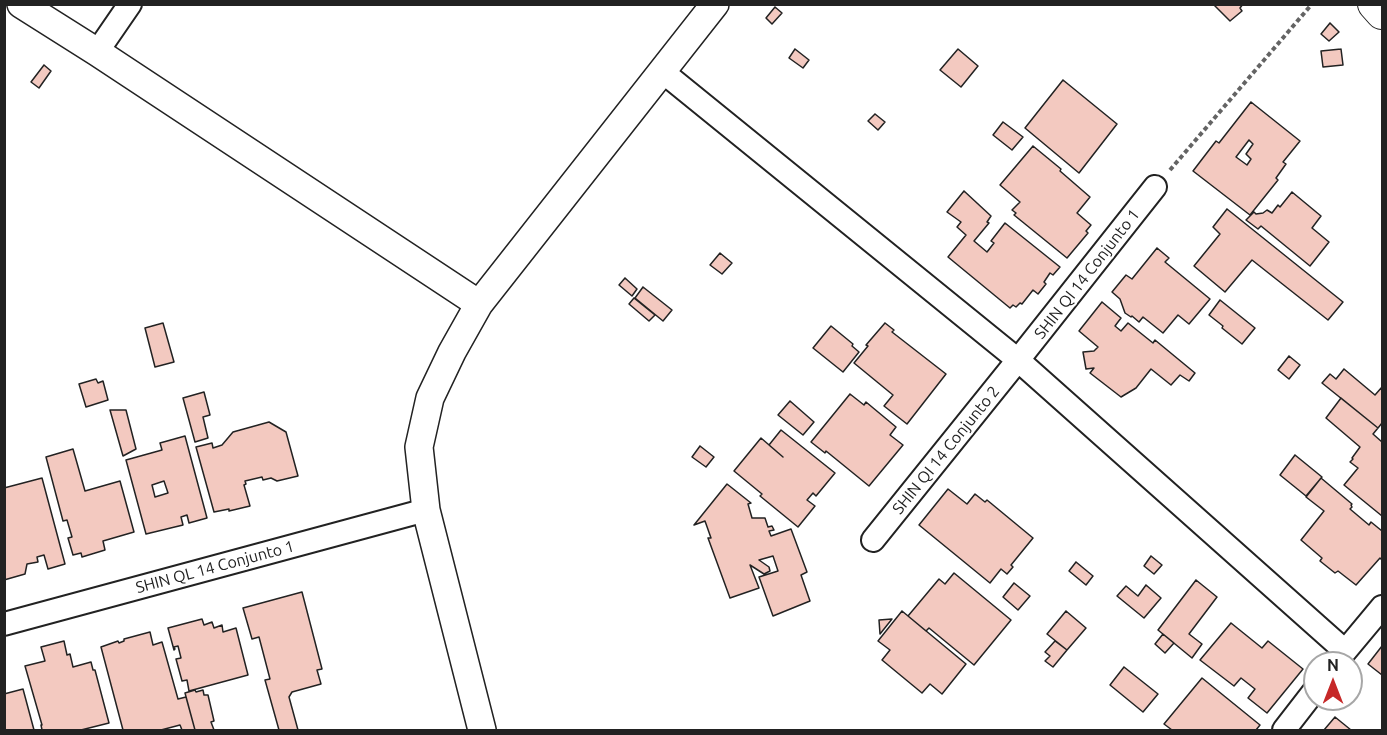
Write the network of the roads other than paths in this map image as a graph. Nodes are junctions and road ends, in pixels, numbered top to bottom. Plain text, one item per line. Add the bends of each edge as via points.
1 (21, 4) edge
2 (130, 4) edge
3 (715, 4) edge
4 (1374, 4) edge
5 (1383, 13) edge
6 (97, 52) junction
7 (663, 72) junction
8 (1155, 187) road end
9 (479, 304) junction
10 (1018, 360) junction
11 (426, 510) junction
12 (873, 540) dead end
13 (1383, 607) edge
14 (4, 624) edge
15 (1334, 651) edge
16 (1346, 651) edge
17 (1303, 705) edge
18 (482, 730) edge
19 (1284, 730) edge

1 - 6 street
2 - 6 street
3 - 7 street
4 - 5 main road
6 - 9 street
7 - 9 street
7 - 10 street
8 - 10 street, SHIN QI 14 Conjunto 1
9 - 11 street via 430,398 419,447
10 - 12 street, SHIN QI 14 Conjunto 2
10 - 15 street
11 - 14 street, SHIN QL 14 Conjunto 1
11 - 18 street
13 - 16 street
17 - 19 street

